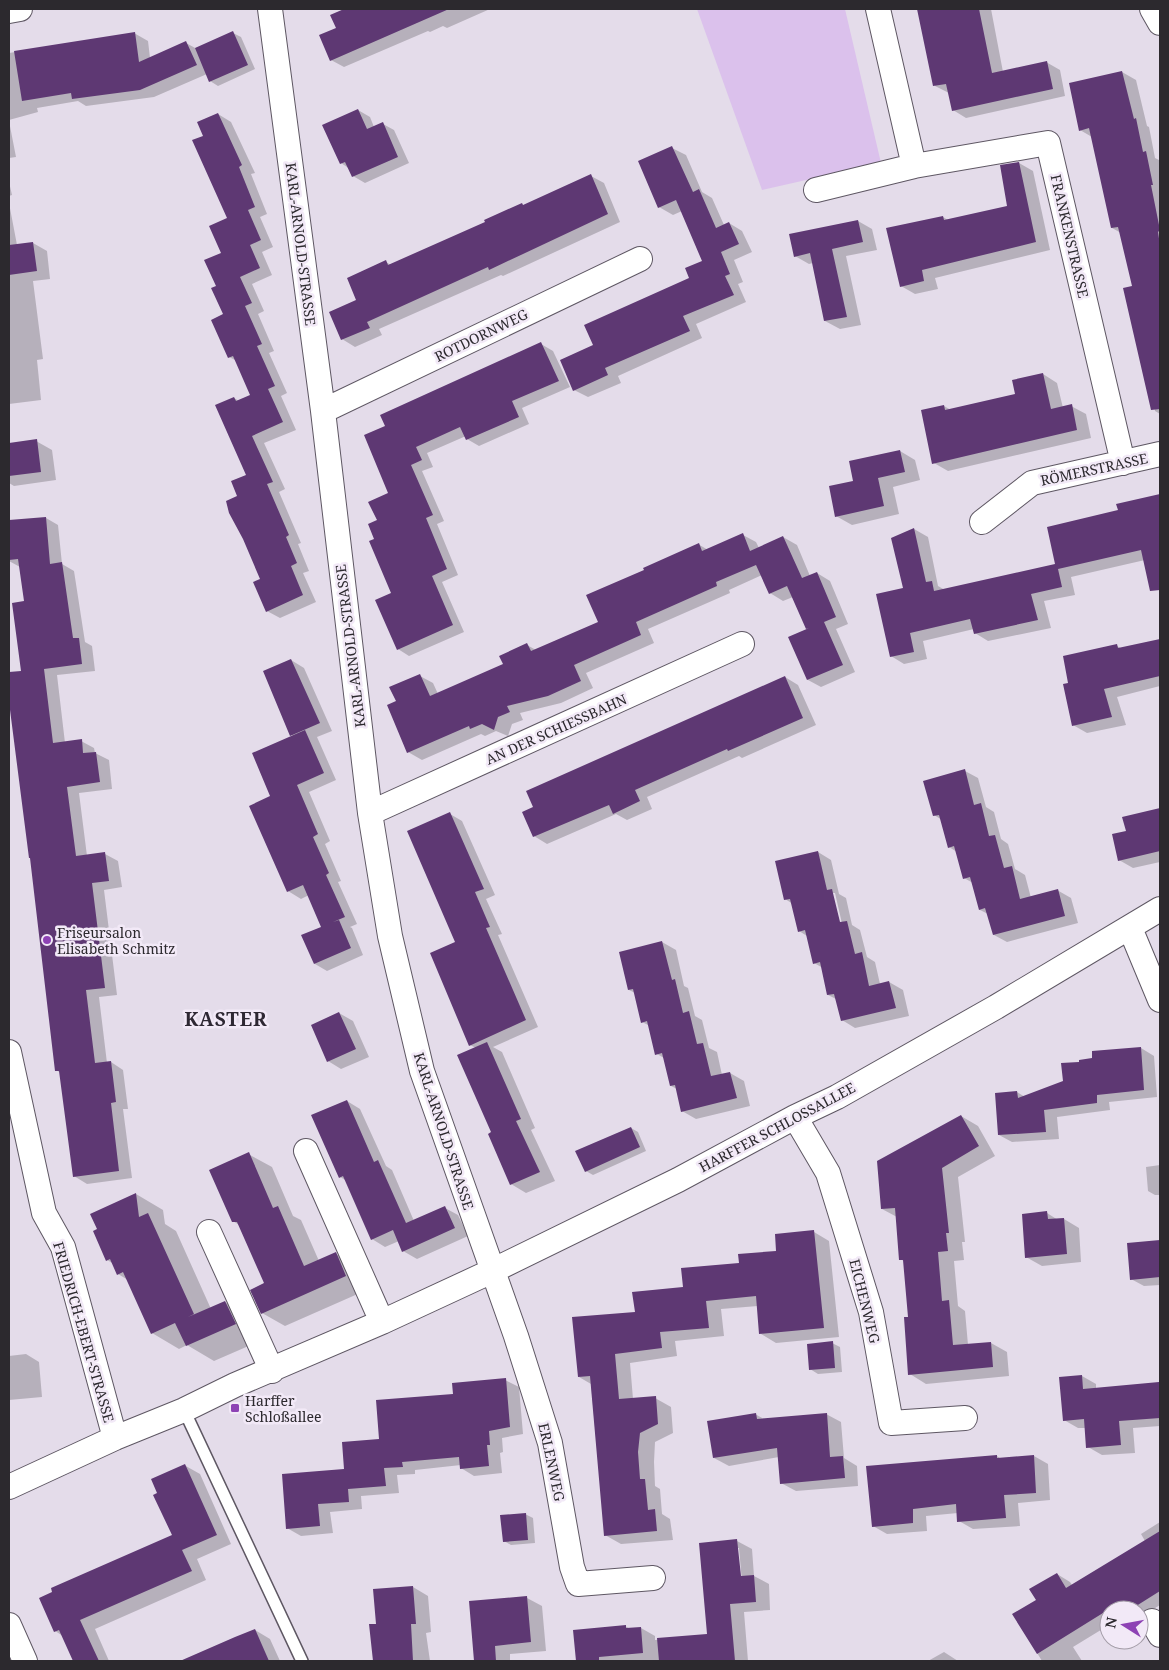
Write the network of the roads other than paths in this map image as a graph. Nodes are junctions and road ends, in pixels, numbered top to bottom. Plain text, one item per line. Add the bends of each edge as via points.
1 (20, 9) edge
2 (270, 9) edge
3 (878, 9) edge
4 (1152, 9) edge
5 (9, 11) edge
6 (1160, 22) edge
7 (914, 166) junction
8 (816, 190) dead end
9 (640, 259) dead end
10 (323, 412) junction
11 (1160, 454) edge
12 (1123, 463) junction
13 (982, 522) dead end
14 (742, 644) dead end
15 (370, 813) junction
16 (1160, 909) edge
17 (1130, 928) junction
18 (1160, 1000) edge
19 (9, 1052) edge
20 (795, 1117) junction
21 (306, 1151) dead end
22 (209, 1232) dead end
23 (492, 1271) junction
24 (382, 1322) junction
25 (272, 1371) junction
26 (184, 1410) junction
27 (965, 1418) dead end
28 (115, 1438) junction
29 (9, 1487) edge
30 (653, 1578) dead end
31 (9, 1625) edge
32 (25, 1661) edge
33 (302, 1661) edge

1 - 5 street
2 - 10 street, KARL-ARNOLD-STRASSE
3 - 7 street
4 - 6 street
7 - 8 street, FRANKENSTRASSE
7 - 12 street, FRANKENSTRASSE via 1048,143
9 - 10 street, ROTDORNWEG
10 - 15 street, KARL-ARNOLD-STRASSE
11 - 12 street, RÖMERSTRASSE
12 - 13 street, RÖMERSTRASSE via 1032,483
14 - 15 street, AN DER SCHIESSBAHN
15 - 23 street, KARL-ARNOLD-STRASSE via 390,936 422,1071
16 - 17 street, HARFFER SCHLOSSALLEE
17 - 18 street
17 - 20 street, HARFFER SCHLOSSALLEE via 896,1064
19 - 28 street, FRIEDRICH-EBERT-STRASSE via 44,1213 62,1248
20 - 23 street, HARFFER SCHLOSSALLEE via 678,1180
20 - 27 street, EICHENWEG via 828,1173 871,1312 891,1423
21 - 24 street
22 - 25 street
23 - 24 street, HARFFER SCHLOSSALLEE
23 - 30 street, ERLENWEG via 550,1443 572,1567 578,1584
24 - 25 street, HARFFER SCHLOSSALLEE
25 - 26 street, HARFFER SCHLOSSALLEE
26 - 28 street, HARFFER SCHLOSSALLEE
26 - 33 lane
28 - 29 street, HARFFER SCHLOSSALLEE
31 - 32 street

